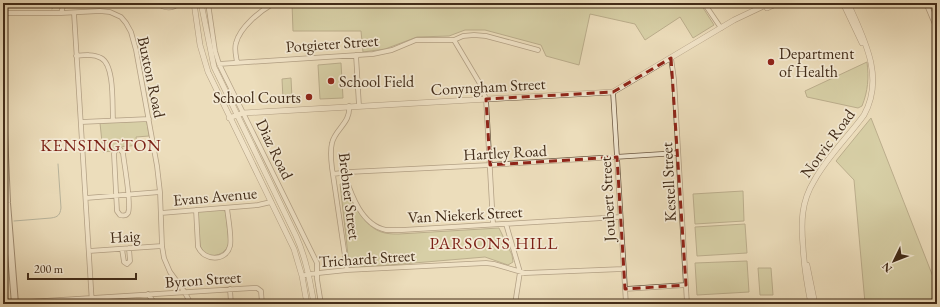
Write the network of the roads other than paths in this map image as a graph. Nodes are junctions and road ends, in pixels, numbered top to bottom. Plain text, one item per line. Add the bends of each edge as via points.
1 (64, 3) edge
2 (157, 3) edge
3 (179, 3) edge
4 (194, 3) edge
5 (201, 3) edge
6 (208, 3) edge
7 (274, 3) edge
8 (704, 3) edge
9 (843, 3) edge
10 (848, 3) edge
11 (926, 3) edge
12 (775, 4) edge
13 (3, 12) edge
14 (74, 12) junction
15 (61, 13) junction
16 (721, 28) junction
17 (937, 29) edge
18 (454, 40) junction
19 (538, 50) dead end
20 (869, 54) junction
21 (356, 55) junction
22 (76, 56) junction
23 (671, 58) junction
24 (237, 62) junction
25 (219, 64) junction
26 (613, 92) junction
27 (486, 99) junction
28 (349, 106) junction
29 (359, 106) junction
30 (3, 109) edge
31 (243, 113) junction
32 (236, 114) junction
33 (229, 118) junction
34 (149, 119) junction
35 (113, 120) junction
36 (81, 122) junction
37 (678, 153) junction
38 (617, 157) junction
39 (490, 165) junction
40 (3, 172) edge
41 (344, 173) junction
42 (333, 174) junction
43 (160, 192) junction
44 (129, 194) junction
45 (116, 196) junction
46 (86, 198) junction
47 (271, 202) junction
48 (227, 208) junction
49 (196, 210) junction
50 (161, 213) junction
51 (620, 217) junction
52 (493, 224) junction
53 (506, 224) junction
54 (162, 246) junction
55 (129, 248) junction
56 (803, 248) junction
57 (122, 249) junction
58 (89, 251) junction
59 (623, 269) junction
60 (347, 270) junction
61 (520, 272) junction
62 (317, 273) junction
63 (308, 274) junction
64 (302, 276) junction
65 (686, 285) junction
66 (625, 289) junction
67 (230, 290) junction
68 (184, 291) junction
69 (148, 294) junction
70 (92, 298) junction
71 (103, 298) junction
72 (53, 302) edge
73 (13, 303) edge
74 (92, 304) edge
75 (112, 304) edge
76 (155, 304) edge
77 (191, 304) edge
78 (231, 304) edge
79 (262, 304) edge
80 (307, 304) edge
81 (314, 304) edge
82 (321, 304) edge
83 (515, 304) edge
84 (626, 304) edge
85 (687, 304) edge
86 (811, 304) edge
87 (815, 304) edge

1 - 15 street
2 - 3 street via 167,8
4 - 33 street, Diaz Road via 205,65
5 - 32 street, Diaz Road via 214,67
6 - 25 street, Diaz Road
7 - 24 street via 253,17 244,29 236,44
8 - 16 street
9 - 20 street, Norvic Road
10 - 20 street, Norvic Road
11 - 17 street
12 - 16 street, Conyngham Street via 746,14
13 - 15 street, Buxton Road
14 - 15 street, Buxton Road
14 - 22 street
14 - 34 street, Buxton Road via 110,12 126,23 136,50
16 - 23 street, Conyngham Street
18 - 19 street, Potgieter Street via 468,35 480,35
18 - 21 street, Potgieter Street via 420,40 386,52
18 - 27 street
20 - 56 street, Norvic Road via 874,76 867,109 808,191 802,218
21 - 24 street, Potgieter Street
21 - 29 street
22 - 35 street via 96,56 108,64
22 - 36 street
23 - 26 street, Conyngham Street
23 - 37 street, Kestell Street
24 - 25 street, Potgieter Street
25 - 31 street, Diaz Road
26 - 27 street, Conyngham Street
26 - 38 street, Joubert Street
27 - 29 street, Conyngham Street
27 - 39 street
28 - 29 street, Conyngham Street
28 - 31 street, Conyngham Street
28 - 42 street, Brebner Street via 350,114 332,142
30 - 73 main road
31 - 32 street, Conyngham Street
31 - 62 street, Diaz Road via 316,261
32 - 33 street, Conyngham Street
32 - 63 street, Diaz Road via 296,236
33 - 47 street, Diaz Road
34 - 35 street
34 - 43 street, Buxton Road
35 - 36 street
36 - 46 street
37 - 38 street, Hartley Road
37 - 65 street, Kestell Street
38 - 39 street, Hartley Road
38 - 51 street, Joubert Street
39 - 41 street, Hartley Road
39 - 52 street
40 - 73 main road
41 - 42 street, Hartley Road
41 - 52 street, Van Niekerk Street via 361,212 368,221 381,228 402,230
42 - 60 street, Brebner Street
43 - 44 street
43 - 50 street, Buxton Road
44 - 45 street
44 - 45 street via 129,212 124,216 118,212
44 - 45 street via 123,153 118,149 114,154
45 - 46 street
46 - 58 street
47 - 48 street, Evans Avenue
47 - 64 street, Diaz Road via 294,248
48 - 49 street, Evans Avenue
48 - 49 street via 230,246 225,254 217,258 205,256 198,247
49 - 50 street, Evans Avenue
50 - 54 street, Buxton Road
51 - 53 street, Van Niekerk Street
51 - 59 street, Joubert Street
52 - 53 street, Van Niekerk Street
53 - 61 street
54 - 55 street, Haig
54 - 68 street, Buxton Road via 165,263
55 - 57 street, Haig
55 - 57 street via 130,261 127,264 124,262
56 - 86 street, Norvic Road
56 - 87 street, Norvic Road
57 - 58 street, Haig
58 - 70 street
59 - 61 street, Trichardt Street via 528,274
59 - 66 street, Joubert Street
60 - 61 street, Trichardt Street via 486,263
60 - 62 street, Trichardt Street
61 - 83 street
62 - 63 street, Trichardt Street
62 - 82 street, Diaz Road
63 - 64 street, Trichardt Street
63 - 81 street, Diaz Road
64 - 80 street, Diaz Road
65 - 66 street
65 - 85 street, Kestell Street
66 - 84 street, Joubert Street
67 - 68 street, Byron Street
67 - 78 street
67 - 79 street, Byron Street via 257,288 261,291
68 - 69 street, Byron Street
68 - 77 street, Buxton Road
69 - 71 street, Byron Street
69 - 76 street
70 - 71 street, Byron Street
70 - 72 street, Byron Street
70 - 74 street
71 - 75 street
72 - 73 street, Byron Street

